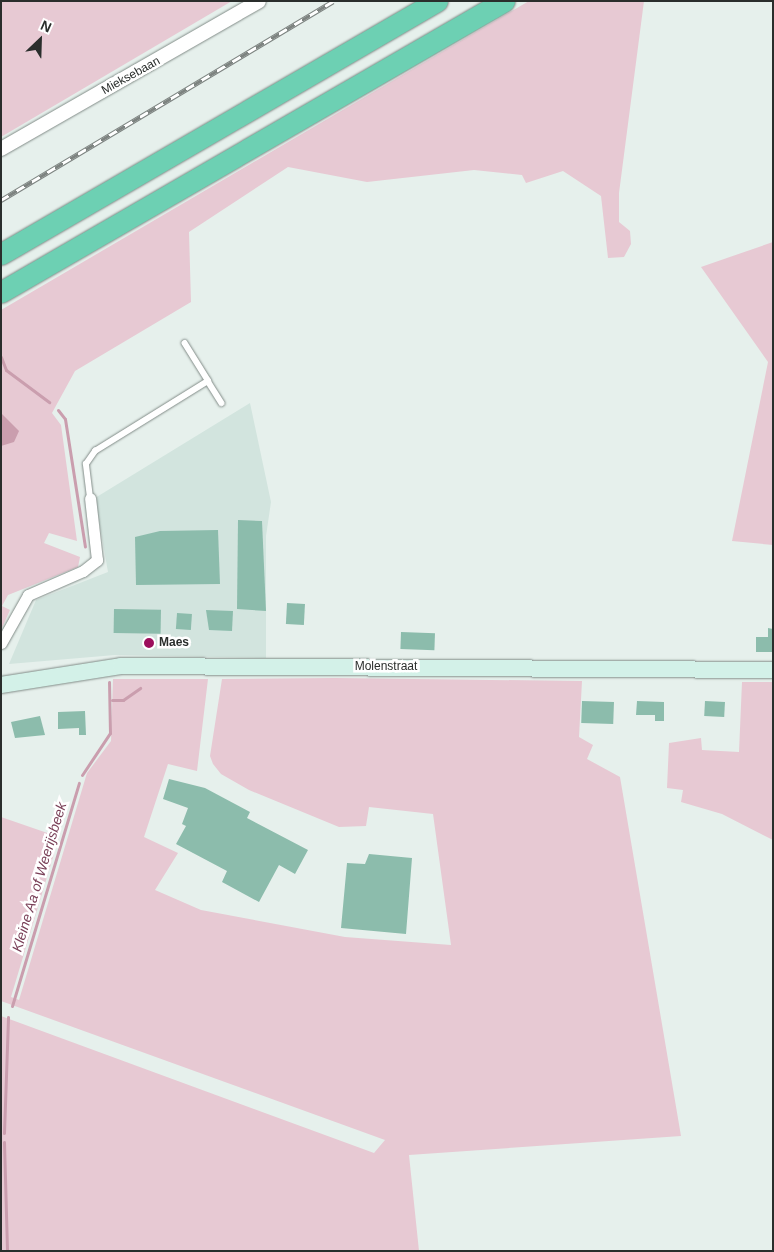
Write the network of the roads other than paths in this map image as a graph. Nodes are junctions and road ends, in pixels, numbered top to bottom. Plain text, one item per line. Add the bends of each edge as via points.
1 (259, 1) edge
2 (437, 1) edge
3 (504, 1) edge
4 (1, 149) edge
5 (1, 254) edge
6 (1, 292) edge
7 (185, 344) dead end
8 (208, 381) junction
9 (222, 403) dead end
10 (90, 498) joint
11 (1, 643) edge
12 (773, 670) edge
13 (1, 685) edge

1 - 4 street, Mieksebaan
2 - 5 highway
3 - 6 highway
7 - 8 lane
8 - 9 lane
8 - 10 lane via 95,451 86,464
10 - 11 street via 97,560 83,571 28,595
12 - 13 main road, Molenstraat via 121,666

